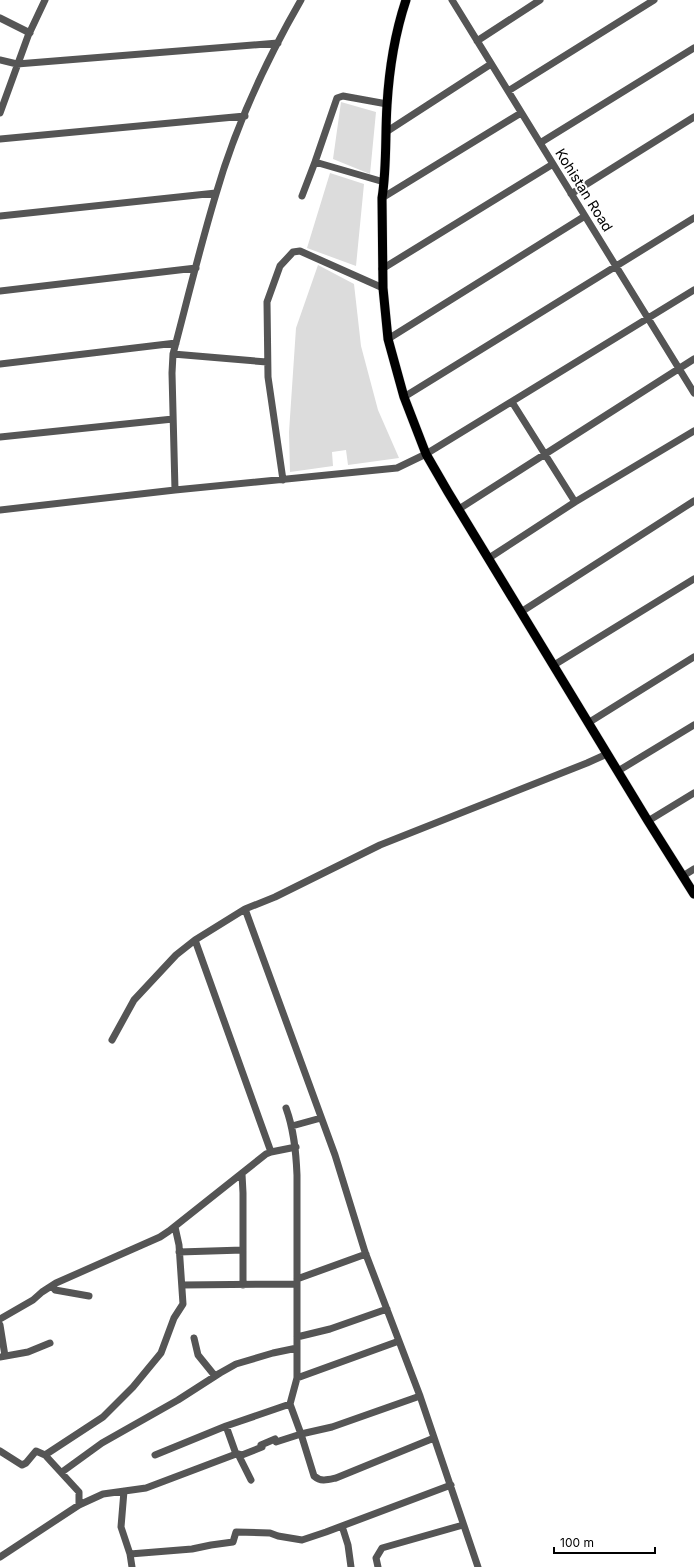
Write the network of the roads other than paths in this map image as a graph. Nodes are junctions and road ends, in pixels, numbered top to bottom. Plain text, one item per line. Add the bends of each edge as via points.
1 (45, 0) edge
2 (301, 0) edge
3 (406, 0) edge
4 (452, 0) edge
5 (540, 0) edge
6 (654, 0) edge
7 (0, 18) edge
8 (30, 33) junction
9 (477, 41) junction
10 (278, 43) junction
11 (694, 48) edge
12 (0, 60) edge
13 (17, 64) junction
14 (491, 64) junction
15 (508, 91) junction
16 (2, 102) edge
17 (387, 104) junction
18 (0, 113) edge
19 (521, 113) junction
20 (245, 116) junction
21 (694, 117) edge
22 (386, 132) junction
23 (0, 139) edge
24 (540, 143) junction
25 (315, 162) junction
26 (553, 164) junction
27 (384, 182) junction
28 (216, 193) junction
29 (571, 194) junction
30 (302, 196) dead end
31 (382, 198) junction
32 (0, 216) edge
33 (585, 216) junction
34 (694, 218) edge
35 (616, 266) junction
36 (196, 268) junction
37 (382, 269) junction
38 (383, 288) junction
39 (694, 290) edge
40 (0, 291) edge
41 (647, 318) junction
42 (388, 339) junction
43 (176, 342) junction
44 (173, 354) junction
45 (694, 359) edge
46 (267, 362) junction
47 (0, 364) edge
48 (678, 368) junction
49 (694, 393) edge
50 (404, 397) junction
51 (512, 402) junction
52 (173, 419) junction
53 (694, 431) edge
54 (0, 438) edge
55 (426, 454) junction
56 (545, 454) junction
57 (283, 480) junction
58 (175, 490) junction
59 (694, 501) edge
60 (575, 502) junction
61 (458, 509) junction
62 (0, 510) edge
63 (488, 558) junction
64 (694, 579) edge
65 (521, 612) junction
66 (694, 657) edge
67 (554, 665) junction
68 (588, 723) junction
69 (694, 725) edge
70 (607, 754) junction
71 (618, 771) junction
72 (694, 793) edge
73 (648, 822) junction
74 (694, 869) edge
75 (683, 876) junction
76 (694, 894) edge
77 (245, 909) junction
78 (195, 940) junction
79 (112, 1040) dead end
80 (286, 1108) dead end
81 (321, 1118) junction
82 (292, 1126) junction
83 (296, 1147) junction
84 (271, 1152) junction
85 (242, 1174) junction
86 (175, 1227) junction
87 (243, 1250) junction
88 (179, 1252) junction
89 (366, 1254) junction
90 (297, 1282) junction
91 (182, 1285) junction
92 (243, 1285) junction
93 (52, 1286) junction
94 (89, 1296) dead end
95 (386, 1309) junction
96 (0, 1319) edge
97 (0, 1325) edge
98 (297, 1337) junction
99 (194, 1338) dead end
100 (399, 1341) junction
101 (50, 1343) dead end
102 (297, 1348) junction
103 (3, 1356) edge
104 (215, 1376) junction
105 (297, 1378) junction
106 (420, 1396) junction
107 (290, 1404) junction
108 (226, 1426) junction
109 (301, 1434) junction
110 (434, 1438) junction
111 (0, 1451) edge
112 (237, 1454) junction
113 (45, 1455) junction
114 (155, 1455) dead end
115 (62, 1472) junction
116 (251, 1480) dead end
117 (451, 1485) junction
118 (124, 1491) junction
119 (79, 1505) junction
120 (463, 1525) junction
121 (342, 1526) junction
122 (130, 1554) junction
123 (0, 1557) edge
124 (132, 1567) edge
125 (351, 1567) edge
126 (378, 1567) edge
127 (478, 1567) edge

1 - 8 street
2 - 10 street
3 - 17 main road via 398,24
4 - 9 street, Kohistan Road
5 - 9 street
6 - 15 street
7 - 8 street
8 - 13 street
9 - 14 street, Kohistan Road
10 - 13 street
10 - 20 street
11 - 24 street
12 - 13 street
13 - 16 street
14 - 15 street, Kohistan Road
14 - 22 street
15 - 19 street, Kohistan Road
16 - 18 street
17 - 22 main road
17 - 25 street via 343,96 337,98
19 - 24 street, Kohistan Road
19 - 31 street
20 - 23 street
20 - 28 street
21 - 29 street
22 - 27 main road
24 - 26 street, Kohistan Road
25 - 27 street
25 - 30 street
26 - 29 street, Kohistan Road
26 - 37 street
27 - 31 main road
28 - 32 street
28 - 36 street
29 - 33 street, Kohistan Road
31 - 37 main road
33 - 35 street, Kohistan Road
33 - 42 street
34 - 35 street
35 - 41 street, Kohistan Road
35 - 50 street
36 - 40 street
36 - 43 street
37 - 38 main road
38 - 42 main road
38 - 46 street via 300,251 293,252 280,266 267,302
39 - 41 street
41 - 48 street, Kohistan Road
41 - 51 street
42 - 50 main road
43 - 44 street
43 - 47 street
44 - 46 street
44 - 52 street
45 - 48 street
46 - 57 street
48 - 49 street, Kohistan Road
48 - 56 street
50 - 55 main road
51 - 55 street
51 - 56 street
52 - 54 street
52 - 58 street
53 - 60 street
55 - 57 street via 397,468
55 - 61 main road
56 - 60 street
56 - 61 street
57 - 58 street
58 - 62 street
59 - 65 street
60 - 63 street
61 - 63 main road
63 - 65 main road
64 - 67 street
65 - 67 main road
66 - 68 street
67 - 68 main road
68 - 70 main road
69 - 71 street
70 - 71 main road
70 - 77 street via 380,845 275,897
71 - 73 main road
72 - 73 street
73 - 75 main road
74 - 75 street
75 - 76 main road
77 - 78 street
77 - 81 street
78 - 79 street via 176,955 134,1000
78 - 84 street
80 - 82 street
81 - 82 street
81 - 89 street
82 - 83 street
83 - 84 street
83 - 90 street
84 - 85 street
85 - 86 street
85 - 87 street
86 - 88 street
86 - 93 street via 160,1237
87 - 88 street
87 - 92 street
88 - 91 street
89 - 90 street
89 - 95 street
90 - 92 street
90 - 98 street
91 - 92 street
91 - 113 street via 183,1304 174,1318 161,1353 133,1387 103,1417
93 - 94 street via 55,1290
93 - 96 street
95 - 98 street via 330,1329
95 - 100 street
97 - 103 street
98 - 102 street
99 - 104 street via 198,1355
100 - 105 street
100 - 106 street
101 - 103 street via 28,1352
102 - 104 street via 236,1364
102 - 105 street
104 - 115 street via 102,1443
105 - 107 street
106 - 109 street via 332,1427
106 - 110 street
107 - 108 street
107 - 109 street
108 - 112 street
108 - 114 street
109 - 110 street via 314,1476 324,1481
109 - 112 street via 276,1442 271,1440 261,1445 262,1447 242,1455
110 - 117 street
111 - 113 street via 22,1464 36,1451
112 - 116 street
112 - 118 street via 146,1488
113 - 115 street
115 - 119 street via 79,1492
117 - 120 street
117 - 121 street
118 - 119 street via 103,1494
118 - 122 street via 121,1527
119 - 123 street
120 - 126 street via 382,1548 376,1558
120 - 127 street
121 - 122 street via 302,1540 270,1532 236,1532 232,1542 192,1549
121 - 125 street
122 - 124 street

